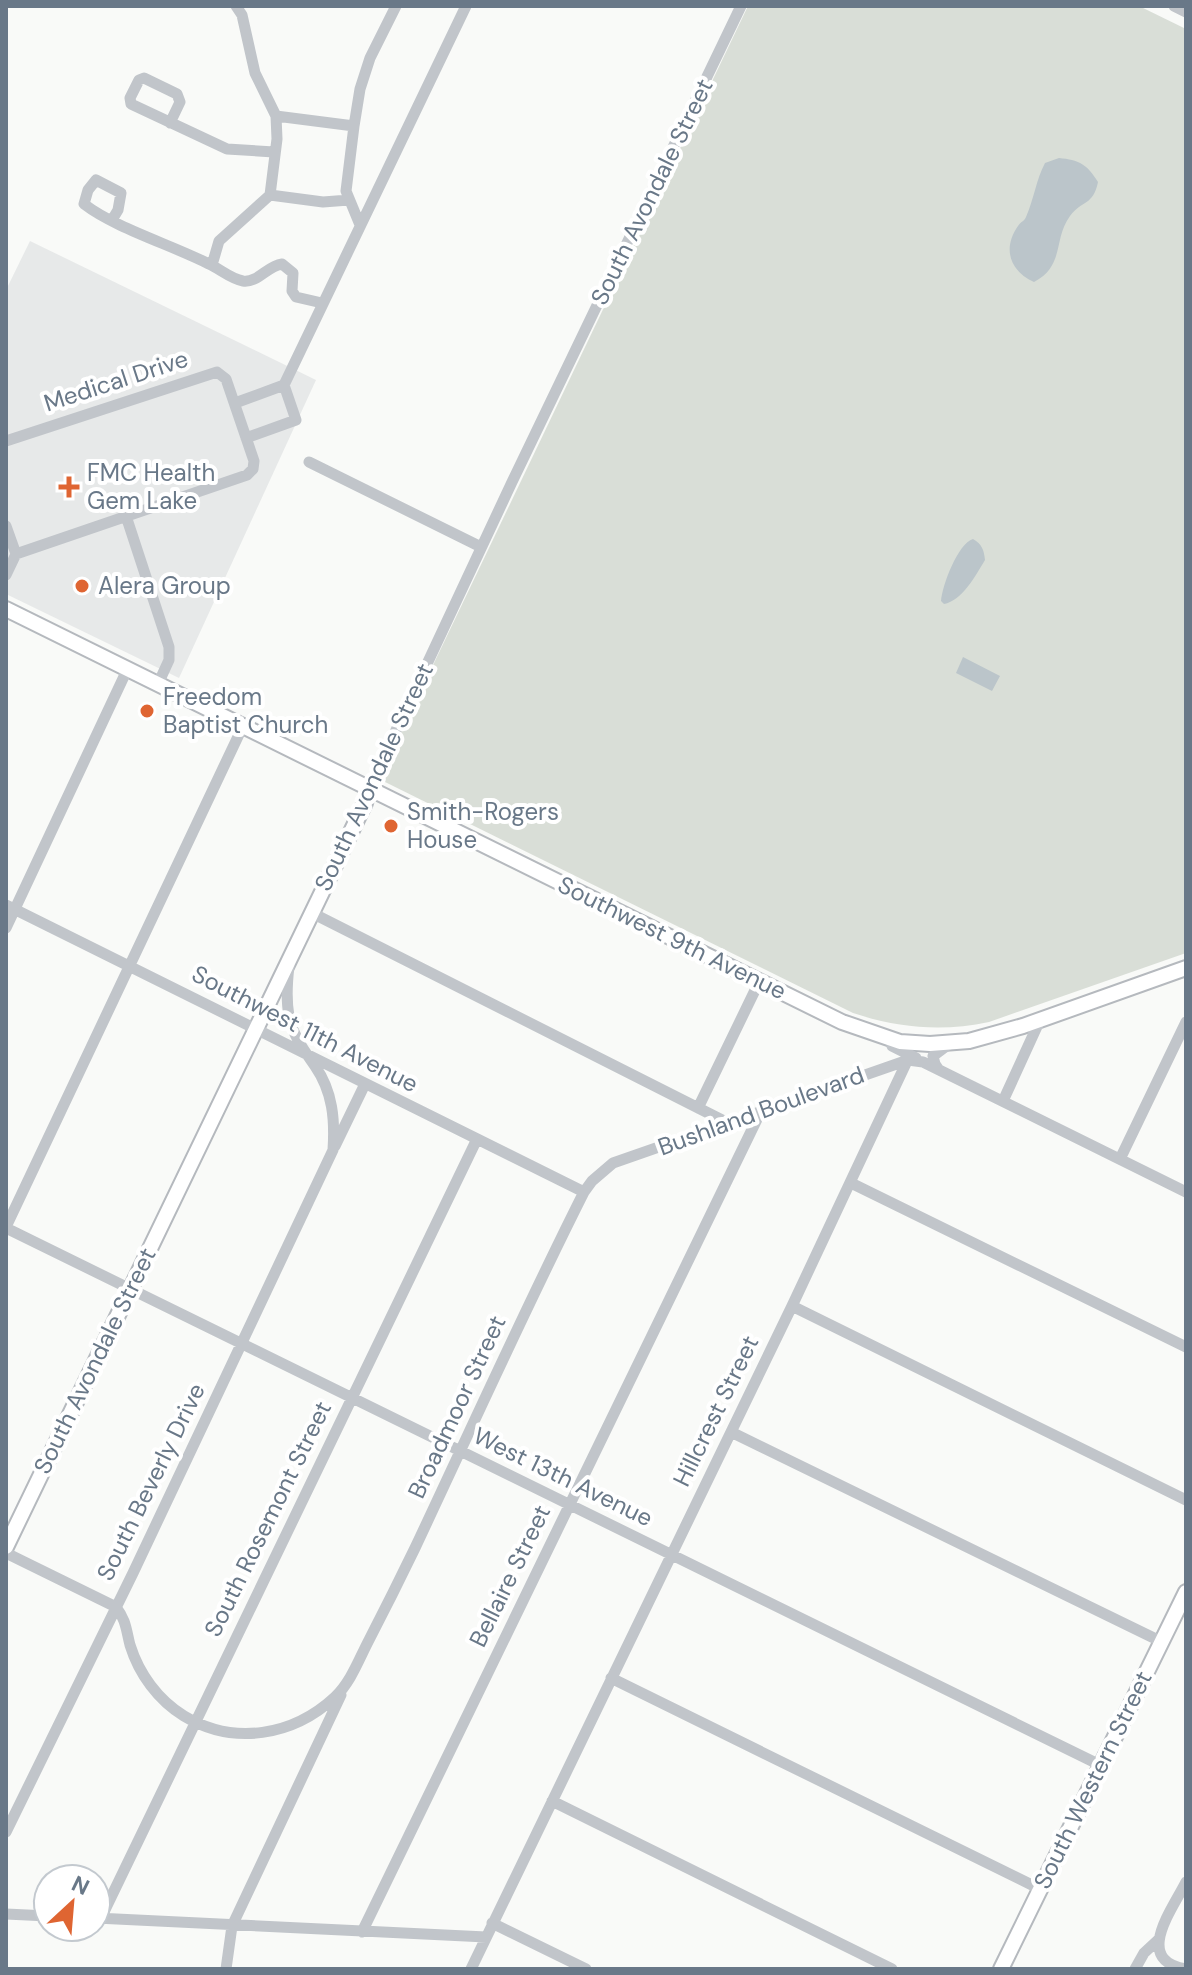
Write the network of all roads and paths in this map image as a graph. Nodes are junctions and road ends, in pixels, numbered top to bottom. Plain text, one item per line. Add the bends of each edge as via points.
1 (236, 6) edge
2 (396, 6) edge
3 (466, 6) edge
4 (741, 6) edge
5 (1174, 6) edge
6 (1186, 12) edge
7 (276, 116) junction
8 (170, 123) junction
9 (354, 126) junction
10 (274, 152) junction
11 (270, 195) junction
12 (349, 200) junction
13 (112, 220) dead end
14 (360, 225) junction
15 (212, 265) junction
16 (322, 303) junction
17 (284, 385) junction
18 (235, 403) junction
19 (246, 438) junction
20 (6, 441) edge
21 (309, 462) dead end
22 (126, 516) junction
23 (6, 526) edge
24 (481, 547) junction
25 (16, 554) junction
26 (6, 575) edge
27 (6, 609) edge
28 (127, 670) junction
29 (158, 684) junction
30 (243, 726) junction
31 (369, 788) junction
32 (11, 907) edge
33 (312, 913) junction
34 (6, 928) edge
35 (289, 960) junction
36 (130, 967) junction
37 (1186, 968) edge
38 (759, 982) junction
39 (1040, 1020) junction
40 (1186, 1022) edge
41 (256, 1029) junction
42 (888, 1042) junction
43 (949, 1044) junction
44 (910, 1053) junction
45 (305, 1054) junction
46 (880, 1068) junction
47 (940, 1070) junction
48 (365, 1084) junction
49 (1003, 1101) junction
50 (698, 1108) junction
51 (761, 1111) junction
52 (728, 1123) junction
53 (477, 1139) junction
54 (333, 1150) junction
55 (1120, 1159) junction
56 (613, 1163) joint
57 (851, 1183) junction
58 (584, 1192) junction
59 (1186, 1192) edge
60 (6, 1228) edge
61 (129, 1290) junction
62 (792, 1306) junction
63 (241, 1345) junction
64 (1186, 1347) edge
65 (351, 1399) junction
66 (731, 1432) junction
67 (460, 1452) junction
68 (1186, 1500) edge
69 (569, 1504) junction
70 (6, 1550) edge
71 (671, 1553) junction
72 (1186, 1592) edge
73 (116, 1607) junction
74 (1160, 1641) junction
75 (350, 1677) junction
76 (611, 1678) junction
77 (194, 1721) junction
78 (1100, 1765) junction
79 (552, 1801) junction
80 (6, 1832) edge
81 (1186, 1882) edge
82 (112, 1889) edge
83 (1040, 1889) junction
84 (6, 1914) edge
85 (32, 1915) edge
86 (112, 1919) edge
87 (492, 1923) junction
88 (232, 1926) junction
89 (362, 1932) junction
90 (486, 1937) junction
91 (1158, 1940) junction
92 (226, 1969) edge
93 (471, 1969) edge
94 (586, 1969) edge
95 (892, 1969) edge
96 (1001, 1969) edge
97 (1135, 1969) edge
98 (1186, 1969) edge

1 - 7 street via 255,73
2 - 9 street via 370,58
3 - 14 street
4 - 24 street, South Avondale Street
5 - 6 street
7 - 9 street
7 - 10 street
8 - 8 street via 180,102 177,94 139,80 131,104
8 - 10 street via 227,149
9 - 12 street
10 - 11 street
11 - 12 street
11 - 15 street via 219,241
12 - 14 street
13 - 15 street
14 - 16 street
15 - 16 street via 250,281 282,264 293,273 296,297
16 - 17 street
17 - 18 street
17 - 19 street via 296,420
18 - 19 street, Medical Drive
18 - 20 street, Medical Drive via 224,376 212,372
19 - 22 street, Medical Drive via 254,465 247,475
21 - 24 street
22 - 25 street, Medical Drive
22 - 29 street via 169,647
23 - 25 street
24 - 31 street, South Avondale Street
25 - 26 street
27 - 28 main road, Southwest 9th Avenue
28 - 29 main road, Southwest 9th Avenue
28 - 32 street
29 - 30 main road, Southwest 9th Avenue
30 - 31 main road, Southwest 9th Avenue
30 - 36 street
31 - 33 main road, South Avondale Street
31 - 38 main road, Southwest 9th Avenue
32 - 34 street
32 - 36 street, Southwest 11th Avenue
33 - 35 main road, South Avondale Street
33 - 50 street
35 - 41 main road, South Avondale Street
35 - 45 street, South Beverly Drive via 289,1017
36 - 41 street, Southwest 11th Avenue
36 - 60 street
37 - 39 main road, Bushland Boulevard
38 - 42 main road, Southwest 9th Avenue
38 - 50 street
39 - 43 main road, Bushland Boulevard
39 - 49 street
40 - 55 street
41 - 45 street, Southwest 11th Avenue
41 - 61 main road, South Avondale Street
42 - 44 main road, Southwest 9th Avenue
42 - 46 street via 892,1056
43 - 44 main road, Bushland Boulevard
43 - 47 street via 933,1056
44 - 46 street, Bushland Boulevard
44 - 47 street, Southwest 9th Avenue
44 - 57 street, Hillcrest Street
45 - 48 street, Southwest 11th Avenue
45 - 54 street, South Beverly Drive via 331,1100
46 - 51 street, Bushland Boulevard
47 - 49 street, Southwest 9th Avenue
48 - 53 street, Southwest 11th Avenue
48 - 54 street, South Beverly Drive
49 - 55 street, Southwest 9th Avenue
50 - 52 street
51 - 52 street, Bushland Boulevard
51 - 69 street, Bellaire Street
52 - 56 street, Bushland Boulevard
53 - 58 street, Southwest 11th Avenue
53 - 65 street, South Rosemont Street
54 - 63 street, South Beverly Drive
55 - 59 street, Southwest 9th Avenue
56 - 58 street, Broadmoor Street
57 - 62 street, Hillcrest Street
57 - 64 street
58 - 67 street, Broadmoor Street
60 - 61 street, West 13th Avenue
61 - 63 street, West 13th Avenue
61 - 70 main road, South Avondale Street
62 - 66 street, Hillcrest Street
62 - 68 street
63 - 65 street, West 13th Avenue
63 - 73 street, South Beverly Drive
65 - 67 street, West 13th Avenue
65 - 77 street, South Rosemont Street
66 - 71 street, Hillcrest Street
66 - 74 street
67 - 69 street, West 13th Avenue
67 - 75 street, Broadmoor Street
69 - 71 street, West 13th Avenue
69 - 89 street, Bellaire Street
70 - 73 street
71 - 76 street, Hillcrest Street
71 - 78 street, West 13th Avenue
72 - 74 main road, South Western Street
73 - 77 street via 126,1619 144,1677 169,1705
73 - 80 street, South Beverly Drive
74 - 78 main road, South Western Street
75 - 77 street, Broadmoor Street via 311,1715 273,1731 229,1732
75 - 88 street, Broadmoor Street
76 - 79 street, Hillcrest Street
76 - 83 street
77 - 82 street, South Rosemont Street
78 - 83 main road, South Western Street
79 - 87 street, Hillcrest Street
79 - 95 street
81 - 91 street
83 - 96 main road, South Western Street
84 - 85 street
86 - 88 street
87 - 90 street, Hillcrest Street
87 - 94 street
88 - 89 street
88 - 92 street, Broadmoor Street
89 - 90 street
90 - 93 street, Hillcrest Street
91 - 97 street
91 - 98 street via 1165,1962

